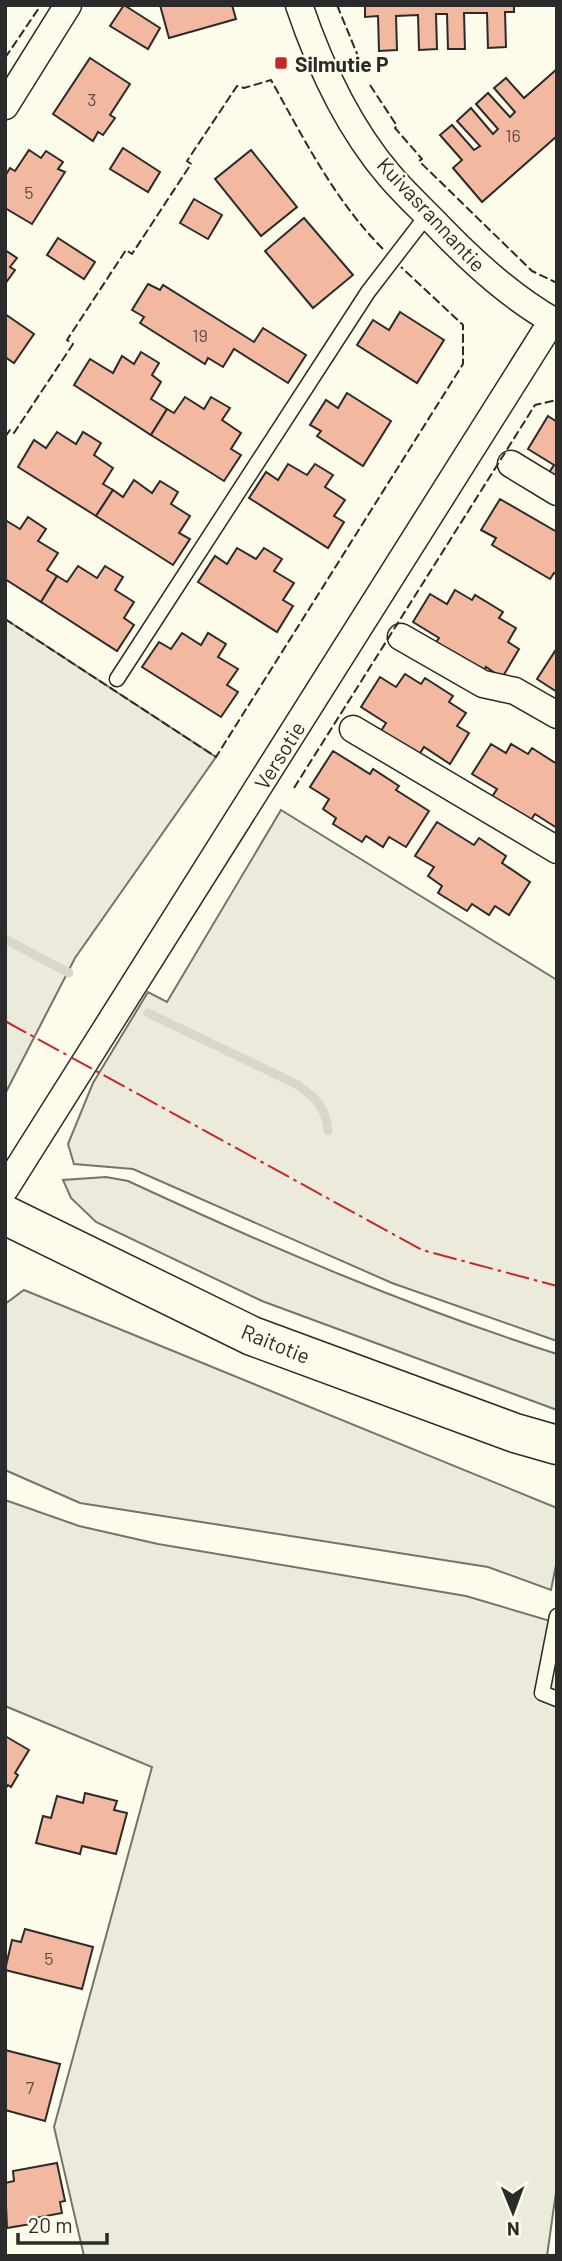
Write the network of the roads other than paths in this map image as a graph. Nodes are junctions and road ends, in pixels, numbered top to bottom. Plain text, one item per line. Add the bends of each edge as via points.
1 (68, 5) edge
2 (299, 5) edge
3 (5, 106) edge
4 (428, 215) junction
5 (554, 322) edge
6 (511, 464) dead end
7 (557, 492) edge
8 (401, 637) dead end
9 (117, 679) dead end
10 (557, 715) edge
11 (353, 729) dead end
12 (557, 850) edge
13 (5, 1189) edge
14 (5, 1215) edge
15 (557, 1445) edge
16 (557, 1616) edge
17 (557, 1699) edge

1 - 3 street
2 - 4 street, Kuivasrannantie via 345,110 388,174
4 - 5 street, Kuivasrannantie via 503,287
4 - 9 lane via 368,292
5 - 13 street, Versotie
6 - 7 street
8 - 10 street via 484,684 515,691
11 - 12 street
14 - 15 main road, Raitotie via 252,1336
16 - 17 lane via 542,1693

